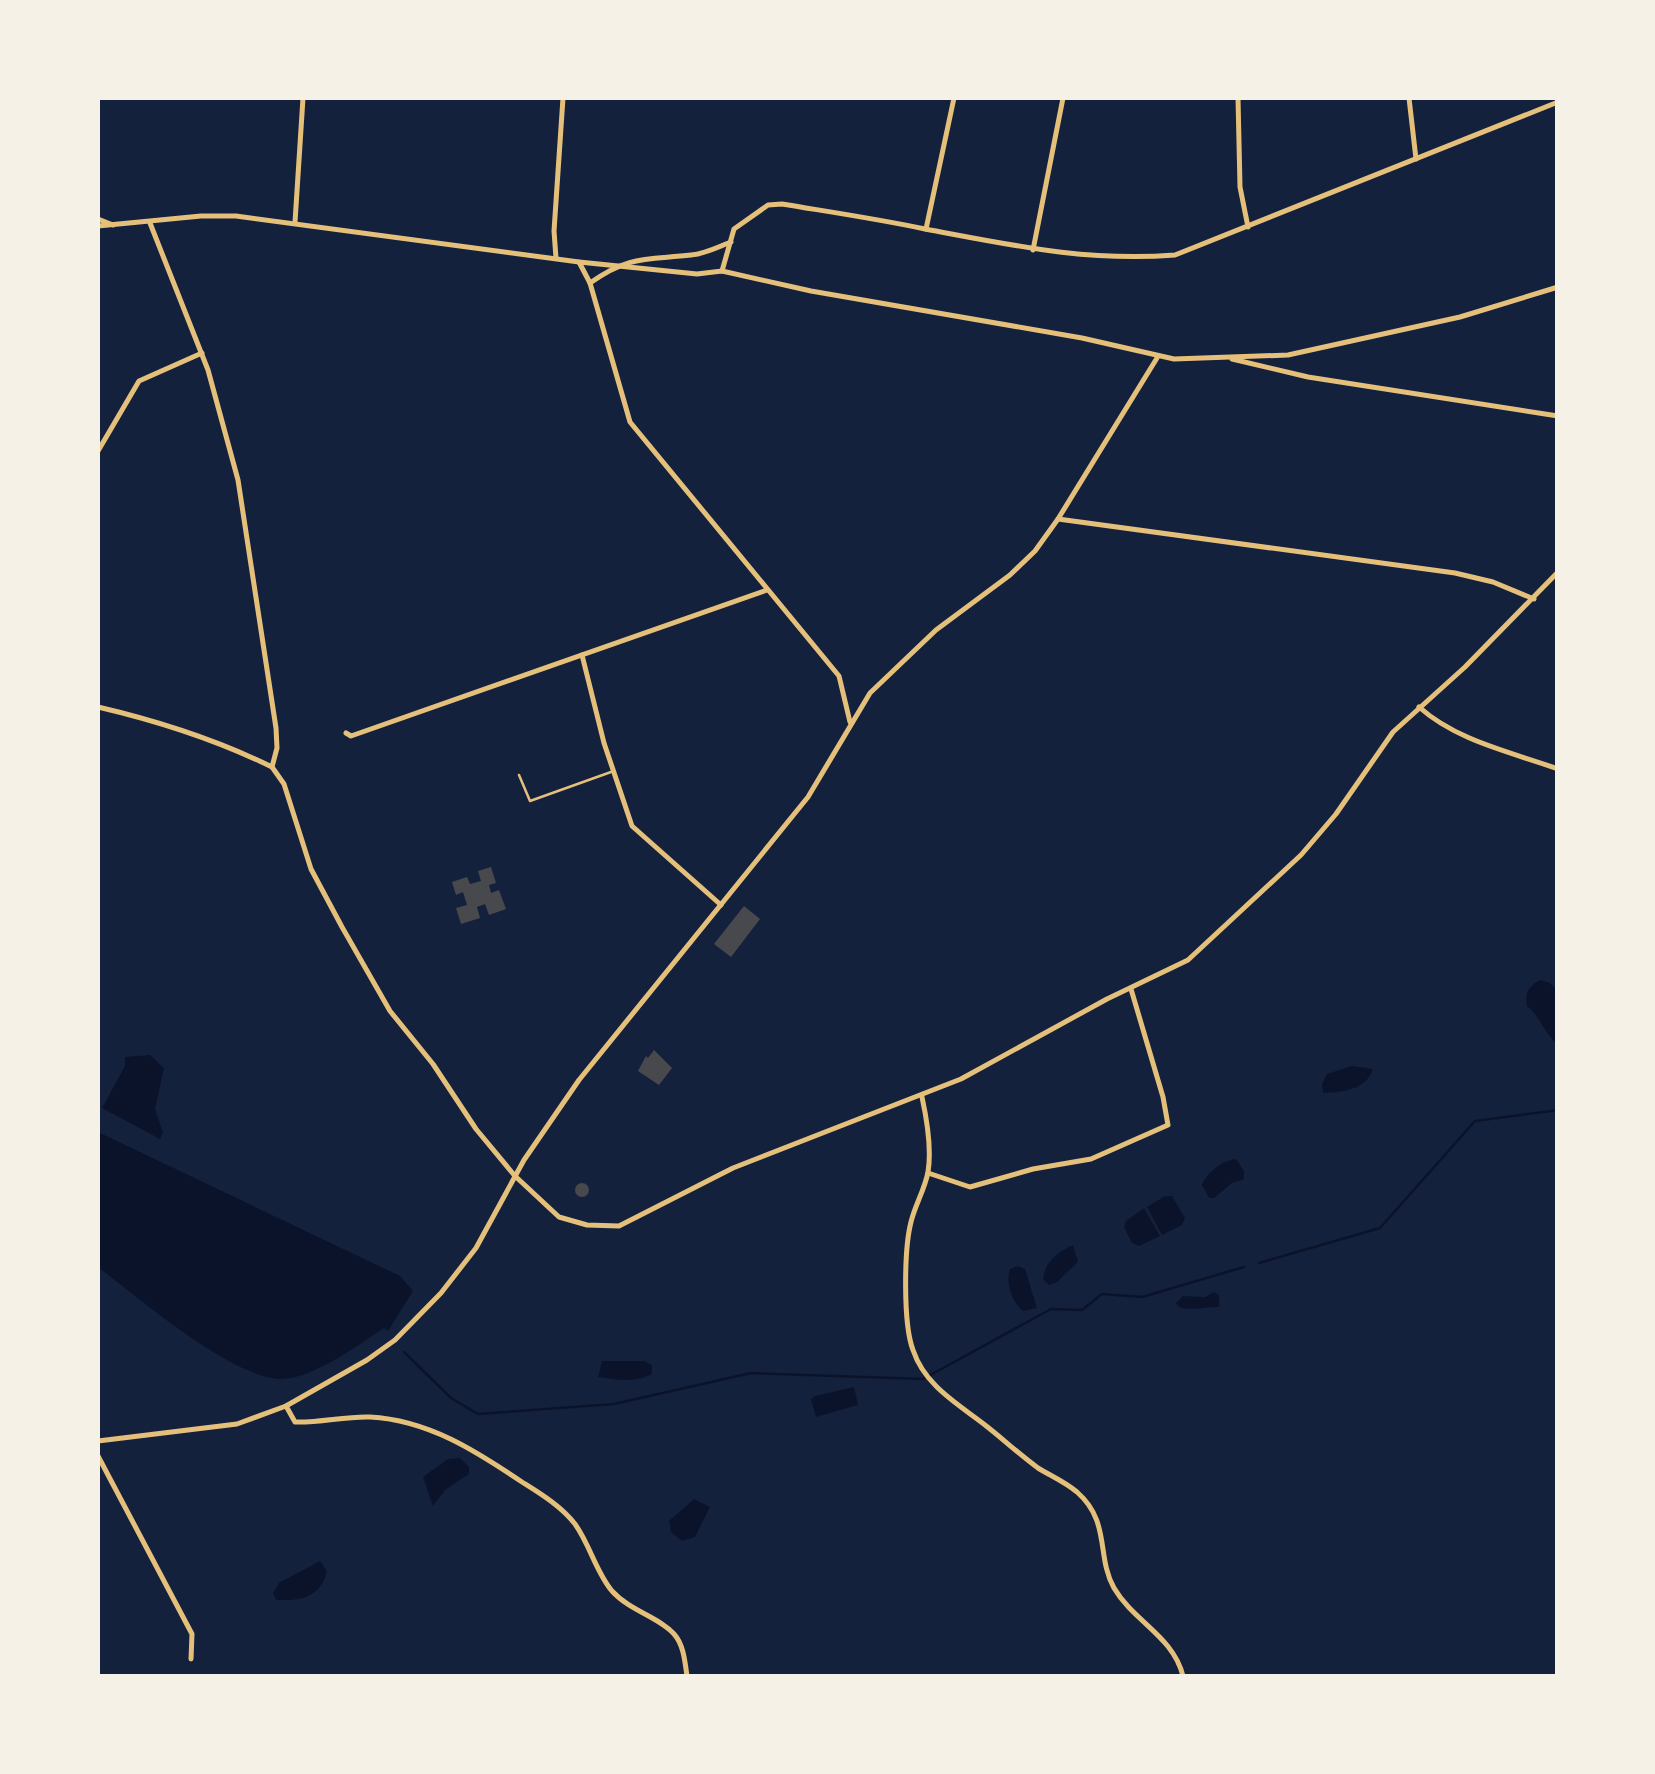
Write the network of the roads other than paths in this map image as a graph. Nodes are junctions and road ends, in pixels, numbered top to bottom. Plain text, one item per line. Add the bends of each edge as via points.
1 (302, 98) edge
2 (563, 98) edge
3 (954, 98) edge
4 (1063, 98) edge
5 (1238, 98) edge
6 (1409, 98) edge
7 (1558, 102) edge
8 (1416, 158) junction
9 (98, 219) edge
10 (296, 222) junction
11 (150, 223) junction
12 (98, 226) edge
13 (116, 226) junction
14 (1248, 227) junction
15 (926, 229) junction
16 (731, 242) junction
17 (1033, 250) junction
18 (556, 258) junction
19 (579, 262) junction
20 (615, 265) junction
21 (722, 272) junction
22 (590, 283) junction
23 (1558, 287) edge
24 (202, 353) junction
25 (1157, 358) junction
26 (1232, 359) junction
27 (1558, 416) edge
28 (98, 451) edge
29 (1058, 519) junction
30 (1558, 572) edge
31 (767, 590) junction
32 (1534, 599) junction
33 (582, 654) junction
34 (98, 707) edge
35 (1420, 708) junction
36 (850, 722) junction
37 (346, 733) dead end
38 (272, 767) junction
39 (1558, 768) edge
40 (612, 772) junction
41 (520, 775) dead end
42 (721, 904) junction
43 (1131, 989) junction
44 (922, 1097) junction
45 (928, 1172) junction
46 (514, 1176) junction
47 (286, 1406) junction
48 (98, 1440) edge
49 (98, 1456) edge
50 (191, 1659) dead end
51 (688, 1676) edge
52 (1183, 1676) edge

1 - 10 street
2 - 18 street
3 - 15 street
4 - 17 street
5 - 14 street
6 - 8 street
7 - 8 street
8 - 14 street
9 - 13 street
10 - 11 street via 201,216
10 - 18 street
11 - 13 street
11 - 24 street
12 - 13 street
14 - 17 street via 1175,255
15 - 16 street via 782,204 768,205 734,229
15 - 17 street
16 - 20 street via 695,255
16 - 21 street
18 - 19 street
19 - 20 street
19 - 22 street
20 - 21 street
20 - 22 street
21 - 25 street via 1082,338
22 - 31 street via 630,422
23 - 26 street via 1441,322 1288,355
24 - 28 street via 139,381
24 - 38 street via 249,540 276,728
25 - 26 street
25 - 29 street
26 - 27 street
29 - 32 street via 1455,573
29 - 36 street via 1010,575 936,630 870,693
30 - 32 street
31 - 33 street
31 - 36 street via 838,676
32 - 35 street
33 - 37 street
33 - 40 street
34 - 38 street
35 - 39 street via 1456,732
35 - 43 street via 1393,732 1302,855 1254,902 1188,960
36 - 42 street via 808,796
38 - 46 street via 312,869 390,1011
40 - 41 lane via 530,801
40 - 42 street via 632,826
42 - 46 street via 579,1080
43 - 44 street
43 - 45 street via 1168,1125 1092,1160 970,1187
44 - 45 street
44 - 46 street via 733,1168 619,1226 559,1217
45 - 52 street via 909,1228 912,1350 930,1381 959,1408 1080,1494 1102,1529 1115,1589 1166,1642
46 - 47 street via 476,1248 441,1293 367,1360
47 - 48 street via 237,1424
47 - 51 street via 294,1422 404,1422 488,1457 566,1514 605,1583 673,1632
49 - 50 street via 192,1634

